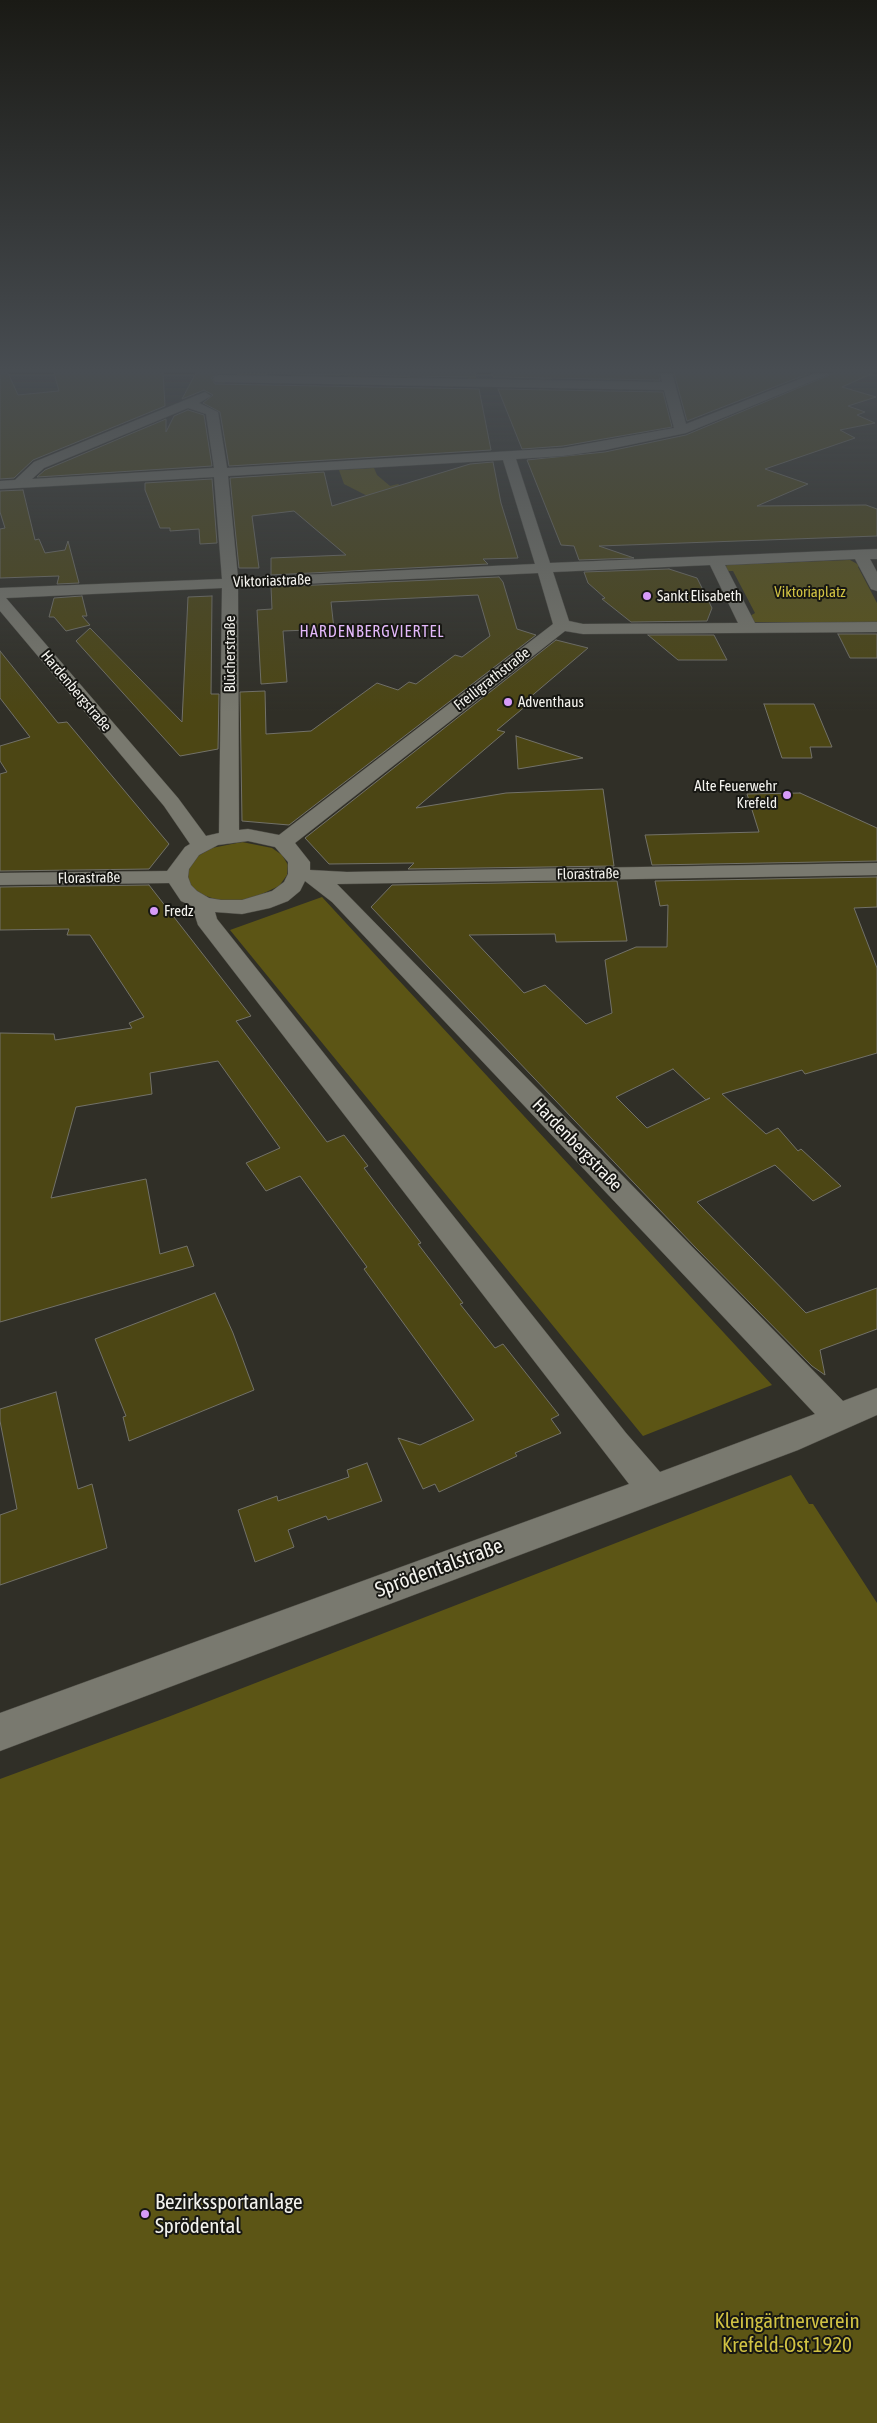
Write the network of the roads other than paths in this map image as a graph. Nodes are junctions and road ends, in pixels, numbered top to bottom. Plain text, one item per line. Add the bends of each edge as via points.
1 (221, 486) edge
2 (518, 486) edge
3 (877, 554) edge
4 (860, 555) junction
5 (715, 560) junction
6 (544, 568) junction
7 (230, 582) junction
8 (877, 586) edge
9 (0, 593) edge
10 (0, 601) edge
11 (562, 625) junction
12 (877, 627) edge
13 (750, 628) junction
14 (153, 781) junction
15 (227, 837) junction
16 (282, 843) junction
17 (202, 845) junction
18 (877, 869) edge
19 (307, 875) junction
20 (177, 877) junction
21 (0, 879) edge
22 (202, 903) junction
23 (877, 1401) edge
24 (838, 1416) junction
25 (654, 1488) junction
26 (0, 1732) edge

1 - 7 street, Blücherstraße
2 - 6 street
3 - 4 street
4 - 5 street
4 - 8 street
5 - 6 street
5 - 13 street
6 - 7 street, Viktoriastraße
6 - 11 street
7 - 9 street, Viktoriastraße
7 - 15 street, Blücherstraße
10 - 14 street, Hardenbergstraße
11 - 13 street via 583,629
11 - 16 street, Freiligrathstraße
12 - 13 street
14 - 15 street, Hardenbergstraße via 177,791
14 - 17 street, Hardenbergstraße
15 - 16 street via 248,836
15 - 17 street
16 - 19 street via 293,852
17 - 20 street via 183,859
18 - 19 street, Florastraße
19 - 22 street via 280,896 262,903 228,907
19 - 24 street, Hardenbergstraße via 340,897
20 - 21 street, Florastraße
20 - 22 street via 189,896
22 - 25 street via 206,920 608,1435
23 - 24 street, Sprödentalstraße
24 - 25 street, Sprödentalstraße via 787,1440
25 - 26 street, Sprödentalstraße

